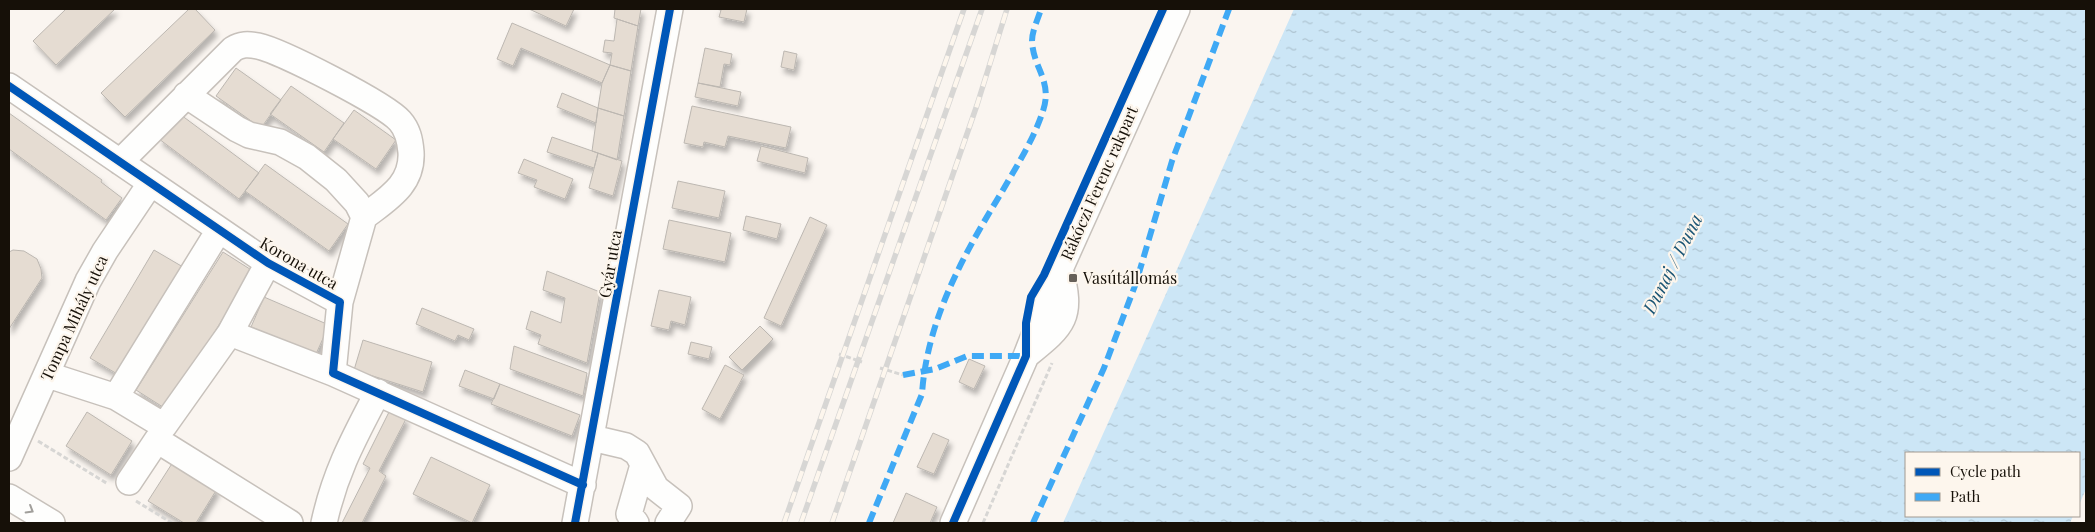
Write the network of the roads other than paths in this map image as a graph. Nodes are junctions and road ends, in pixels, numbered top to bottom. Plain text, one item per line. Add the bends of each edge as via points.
1 (670, 9) edge
2 (1177, 9) edge
3 (9, 86) edge
4 (186, 95) junction
5 (120, 162) junction
6 (150, 184) junction
7 (364, 217) junction
8 (219, 230) junction
9 (268, 263) junction
10 (340, 302) junction
11 (230, 333) junction
12 (334, 373) junction
13 (48, 375) junction
14 (378, 392) junction
15 (116, 397) junction
16 (161, 433) junction
17 (592, 438) junction
18 (9, 458) edge
19 (643, 465) junction
20 (583, 485) junction
21 (124, 489) road end
22 (9, 497) edge
23 (52, 523) edge
24 (290, 523) edge
25 (324, 523) edge
26 (575, 523) edge
27 (636, 523) edge
28 (668, 523) edge
29 (952, 523) edge

1 - 17 street, Gyár utca
2 - 29 street, Rákóczi Ferenc rakpart via 1060,269 1026,356
3 - 5 street, Korona utca
4 - 5 street
4 - 7 street via 249,135 280,142 307,157 336,180 357,203
4 - 7 street via 233,49 247,44 275,52 394,115 410,139 409,170 398,191
5 - 6 street, Korona utca
6 - 8 street, Korona utca
6 - 13 street, Tompa Mihály utca via 88,281
7 - 10 street
8 - 9 street, Korona utca
8 - 15 street
9 - 10 street, Korona utca
9 - 11 street
10 - 12 street, Korona utca
11 - 12 street
11 - 16 street
12 - 14 street
13 - 15 street
13 - 18 street, Tompa Mihály utca
14 - 20 street
14 - 25 street via 341,463
15 - 16 street
16 - 21 street
16 - 24 street
17 - 19 street via 626,446 637,453
17 - 20 street, Gyár utca
19 - 27 street via 629,514
19 - 28 street via 656,488 679,506
20 - 26 street, Gyár utca
22 -> 23 street

